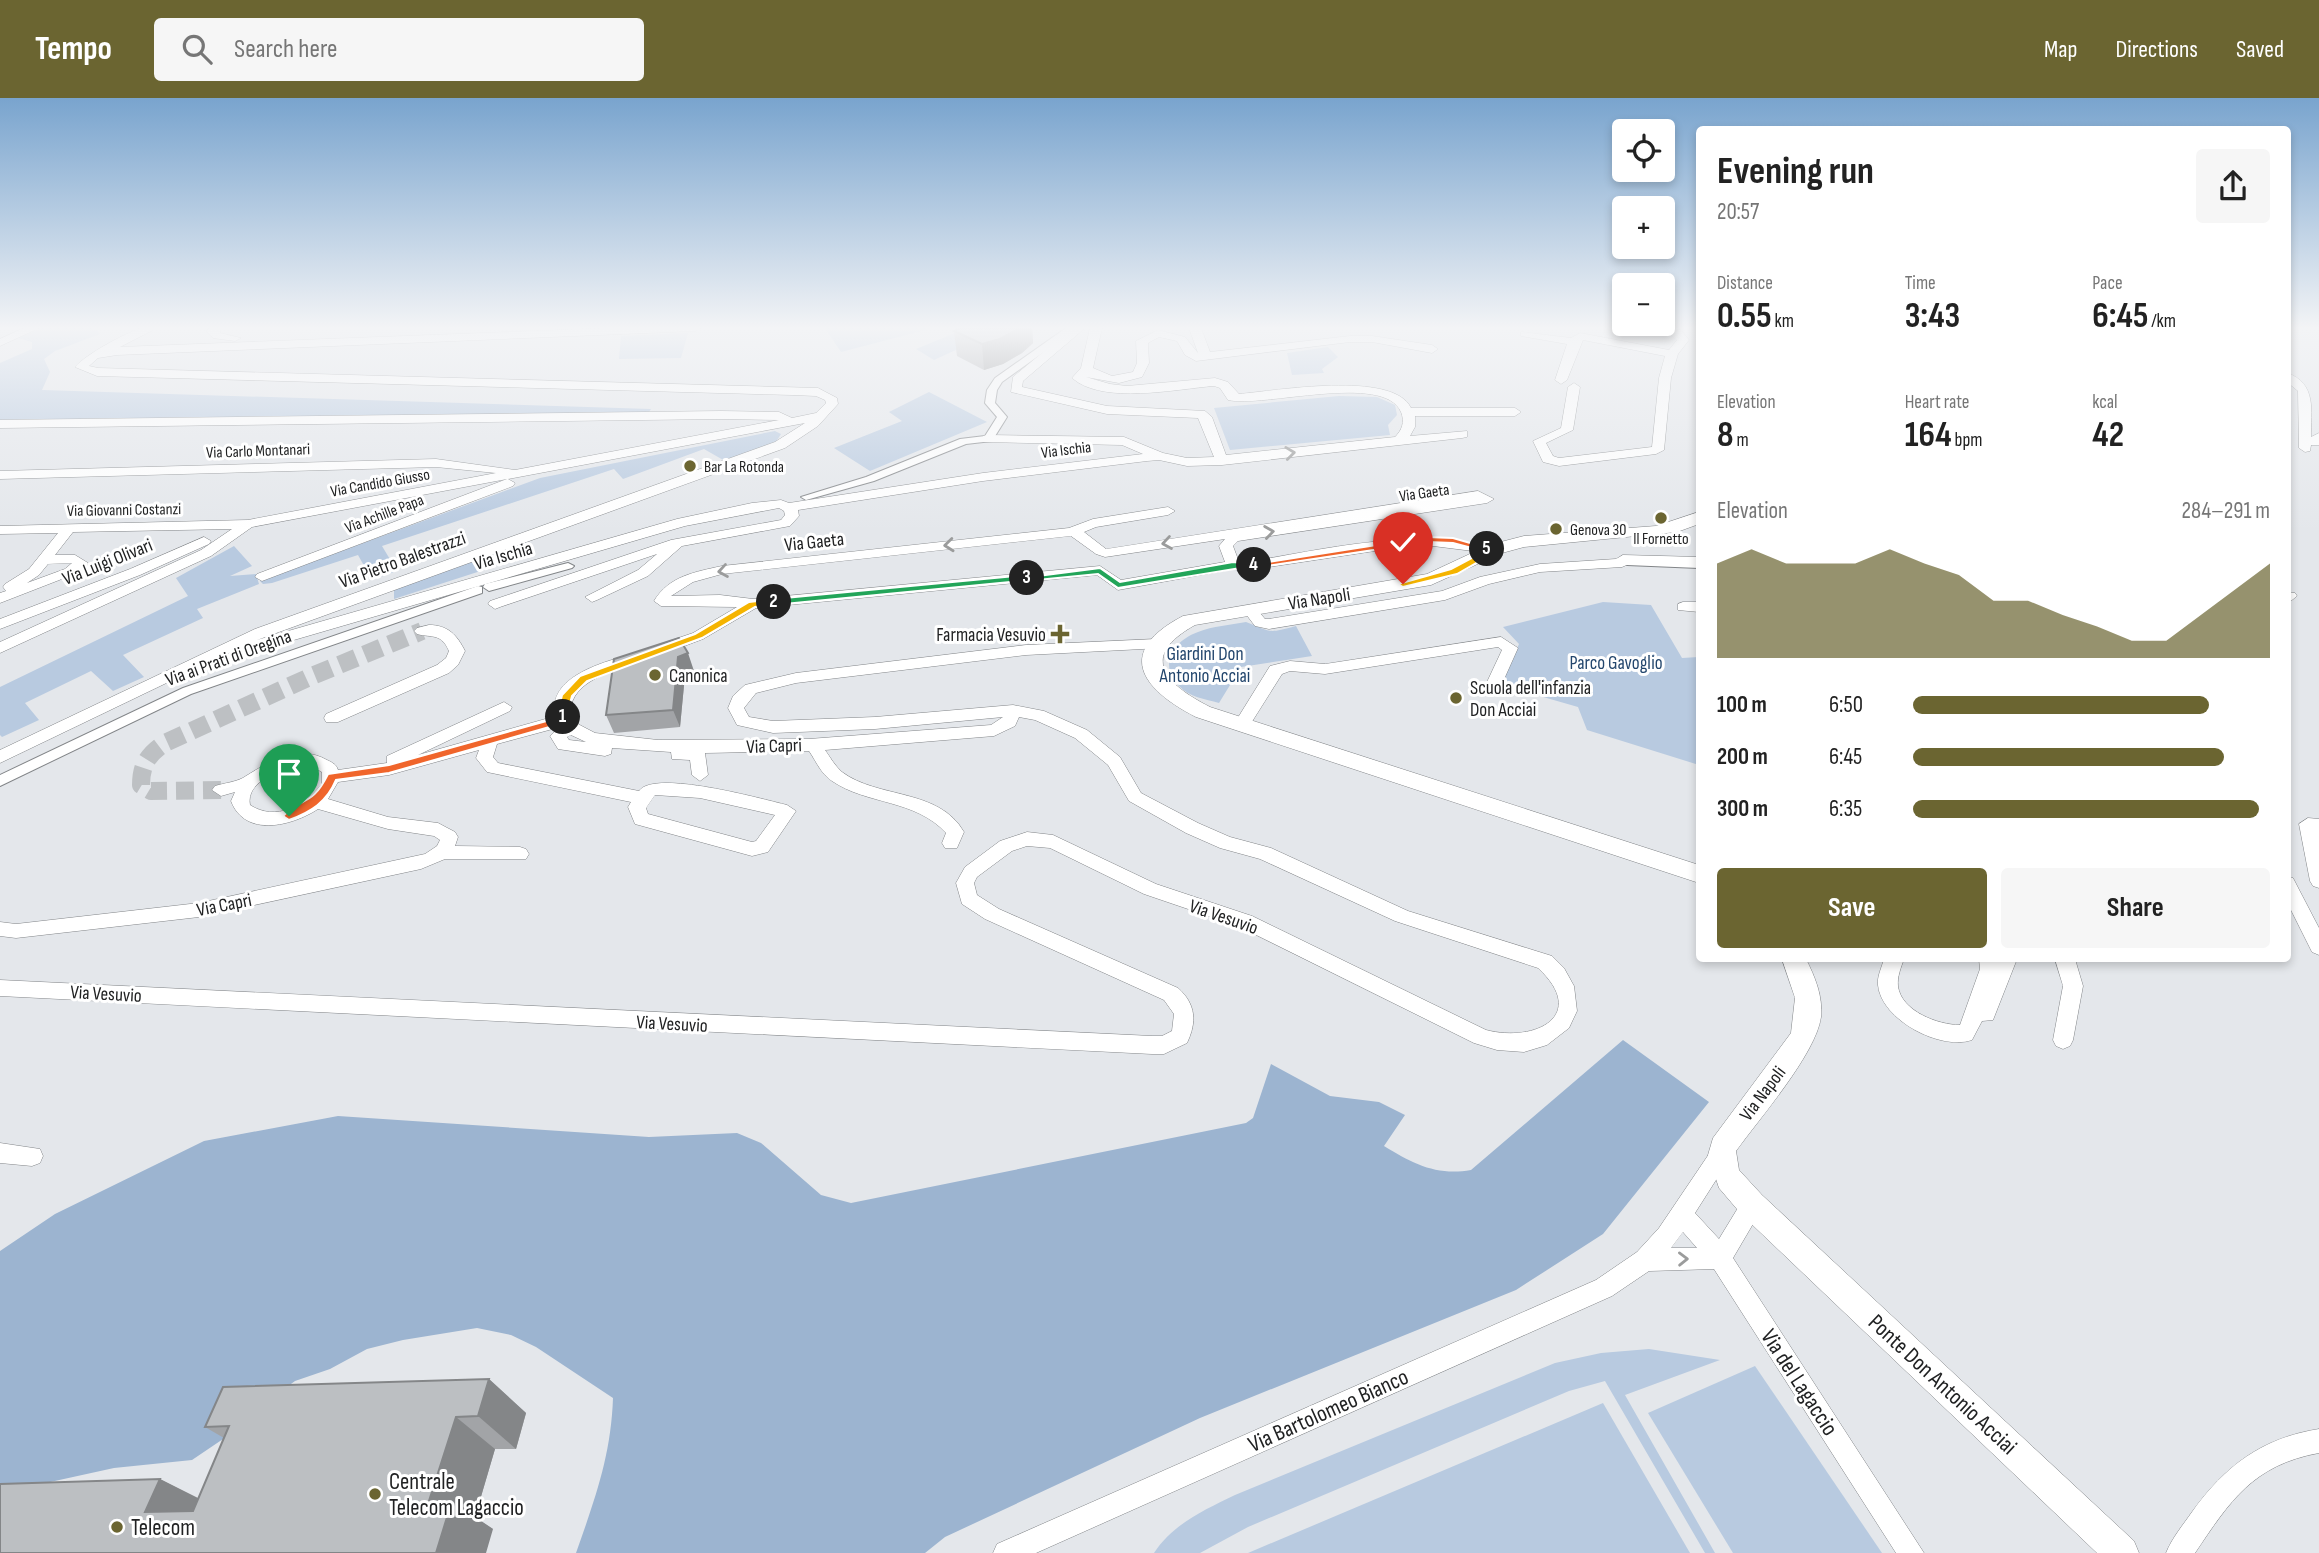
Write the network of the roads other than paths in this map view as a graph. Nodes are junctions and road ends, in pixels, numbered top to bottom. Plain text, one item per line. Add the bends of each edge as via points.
1 (826, 396) edge
2 (992, 396) edge
3 (1045, 396) edge
4 (1231, 396) edge
5 (1265, 396) edge
6 (1391, 396) edge
7 (1573, 396) edge
8 (1663, 396) edge
9 (2304, 396) edge
10 (1409, 412) junction
11 (1515, 412) dead end
12 (824, 415) junction
13 (792, 422) junction
14 (0, 424) edge
15 (1462, 434) dead end
16 (2319, 437) edge
17 (988, 439) junction
18 (1400, 440) junction
19 (1159, 456) junction
20 (1222, 460) junction
21 (0, 475) edge
22 (514, 475) junction
23 (800, 506) junction
24 (1168, 511) dead end
25 (1696, 518) edge
26 (220, 524) junction
27 (248, 524) junction
28 (69, 527) junction
29 (0, 530) edge
30 (1072, 532) junction
31 (676, 542) junction
32 (1492, 551) junction
33 (44, 560) junction
34 (1696, 563) edge
35 (1233, 565) junction
36 (568, 566) dead end
37 (262, 577) dead end
38 (0, 590) edge
39 (592, 597) dead end
40 (0, 598) edge
41 (495, 604) dead end
42 (753, 604) junction
43 (1683, 607) dead end
44 (1696, 607) edge
45 (1249, 609) junction
46 (0, 624) edge
47 (422, 631) tunnel mouth
48 (1157, 644) junction
49 (227, 646) junction
50 (0, 648) edge
51 (1495, 682) dead end
52 (504, 707) dead end
53 (1013, 711) junction
54 (332, 718) dead end
55 (566, 724) junction
56 (1242, 724) junction
57 (490, 741) junction
58 (813, 744) junction
59 (0, 757) edge
60 (389, 769) junction
61 (700, 775) dead end
62 (332, 777) junction
63 (0, 780) edge
64 (250, 782) junction
65 (221, 790) tunnel mouth
66 (642, 798) junction
67 (316, 802) junction
68 (2319, 825) edge
69 (951, 843) dead end
70 (442, 852) junction
71 (520, 854) dead end
72 (1696, 873) edge
73 (2319, 881) edge
74 (2291, 891) edge
75 (0, 929) edge
76 (2319, 947) edge
77 (1795, 962) edge
78 (1893, 962) edge
79 (1989, 962) edge
80 (2006, 962) edge
81 (2066, 962) edge
82 (0, 988) edge
83 (1980, 1031) dead end
84 (2063, 1040) dead end
85 (0, 1153) edge
86 (32, 1156) dead end
87 (1720, 1158) junction
88 (1758, 1210) junction
89 (1684, 1215) junction
90 (1720, 1258) junction
91 (1645, 1260) junction
92 (2319, 1441) edge
93 (1006, 1553) edge
94 (1911, 1553) edge
95 (2122, 1553) edge
96 (2179, 1553) edge

1 - 12 street via 831,407
2 - 17 street via 990,403 1002,417
3 - 20 street via 1107,410 1201,414
4 - 5 street
6 - 10 street via 1400,399
7 - 8 street via 1567,430 1539,440 1548,459 1559,462 1653,451 1659,447
9 - 16 street via 2304,443 2316,442
10 - 11 street
10 - 18 street via 1408,431
12 - 13 street, Via Candido Giusso
12 - 49 street, Via Pietro Balestrazzi via 791,439 748,457
13 - 14 street via 779,416 721,415
13 - 22 street, Via Candido Giusso
15 - 18 street, Via Ischia
17 - 19 street via 1124,441
17 - 23 street via 964,441
20 -> 18 street, Via Ischia
19 - 20 street, Via Ischia via 1187,463
19 - 23 street, Via Ischia
21 - 22 street, Via Carlo Montanari via 436,463 504,469
22 - 27 street, Via Candido Giusso
22 - 37 street, Via Achille Papa via 497,489
23 - 31 street via 785,523
23 - 49 street, Via Ischia via 752,507 682,522 282,639 242,648
24 - 30 street, Via Gaeta via 1093,523
25 - 32 street, Via Napoli via 1667,529 1540,539
26 - 27 street, Via Giovanni Costanzi
26 - 28 street, Via Giovanni Costanzi
26 - 46 street, Via Luigi Olivari via 215,534 183,551
27 - 50 street, Via Candido Giusso via 206,553
28 - 29 street, Via Giovanni Costanzi
28 - 33 street
35 -> 30 street, Via Gaeta via 1226,546 1234,537 1487,499 1478,495 1105,553 1085,536
30 -> 42 street, Via Gaeta via 722,570 688,579 666,592 661,601
31 - 39 street via 643,573
31 - 41 street
32 - 35 street via 1461,542 1427,540
32 - 45 street, Via Napoli via 1431,579
33 - 38 street via 34,572
33 - 40 street via 75,559 81,563 70,572
34 - 45 street via 1623,561 1540,568 1445,595 1269,624 1260,622
35 - 42 street via 1118,585 1100,570
36 - 63 street, Via ai Prati di Oregina via 484,589 187,691
42 - 55 street via 698,636 584,678 567,695
43 - 44 street
45 - 48 street, Via Napoli via 1190,620
47 - 54 street via 441,630 450,638 457,651 453,661 430,676
48 - 53 street, Via Vesuvio via 1026,650 796,678 751,689 736,708 743,722 773,727
48 - 56 street via 1152,666 1169,694 1203,712
49 - 59 street, Via Pietro Balestrazzi
51 - 56 street via 1510,648 1502,642 1325,669 1284,666 1276,670
52 - 60 street via 399,756
53 - 58 street, Via Capri via 1009,722 994,730
53 - 82 street, Via Vesuvio via 1038,715 1081,734 1114,761 1135,797 1192,828 1265,853 1402,916 1545,962 1567,990 1569,1005 1563,1021 1548,1034 1521,1044 1481,1037 1245,920 1150,889 1053,842 1027,839 1006,846 971,872 965,883 969,899 992,914 1171,994 1183,1007 1185,1023 1180,1037 1164,1045 947,1038
55 - 57 street
55 - 58 street, Via Capri via 600,740 658,746
55 - 61 street via 558,736 564,745 642,757 697,754
56 - 72 street
57 - 60 street
57 - 66 street via 484,758 493,768
58 - 69 street, Via Capri via 838,778 948,823 955,832
60 - 62 street
62 - 64 street via 324,763 301,759 274,766
62 - 67 street
64 - 65 street
64 - 67 street via 240,801 249,816 289,816
66 - 66 street via 655,789 700,792 787,811 757,849 641,819 637,807
67 - 70 street via 388,823 438,830 449,837
68 - 73 street via 2308,824
70 - 71 street, Via Capri
70 - 75 street, Via Capri via 399,868 200,910
74 - 76 street
77 - 87 street, Via Napoli via 1806,985 1810,1018 1802,1038 1732,1133
78 - 79 street via 1888,988 1892,999 1909,1016 1954,1034 1965,1034 1969,1028
80 - 83 street
81 - 84 street via 2073,986
85 - 86 street
87 - 88 street via 1732,1184
87 - 89 street, Via Bartolomeo Bianco
88 - 90 street
88 - 95 street, Ponte Don Antonio Acciai
89 - 90 street, Via del Lagaccio
89 - 91 street, Via Bartolomeo Bianco
91 -> 90 street
90 - 94 street, Via del Lagaccio
91 - 93 street, Via Bartolomeo Bianco via 1604,1288
92 - 96 street via 2271,1451 2230,1482

